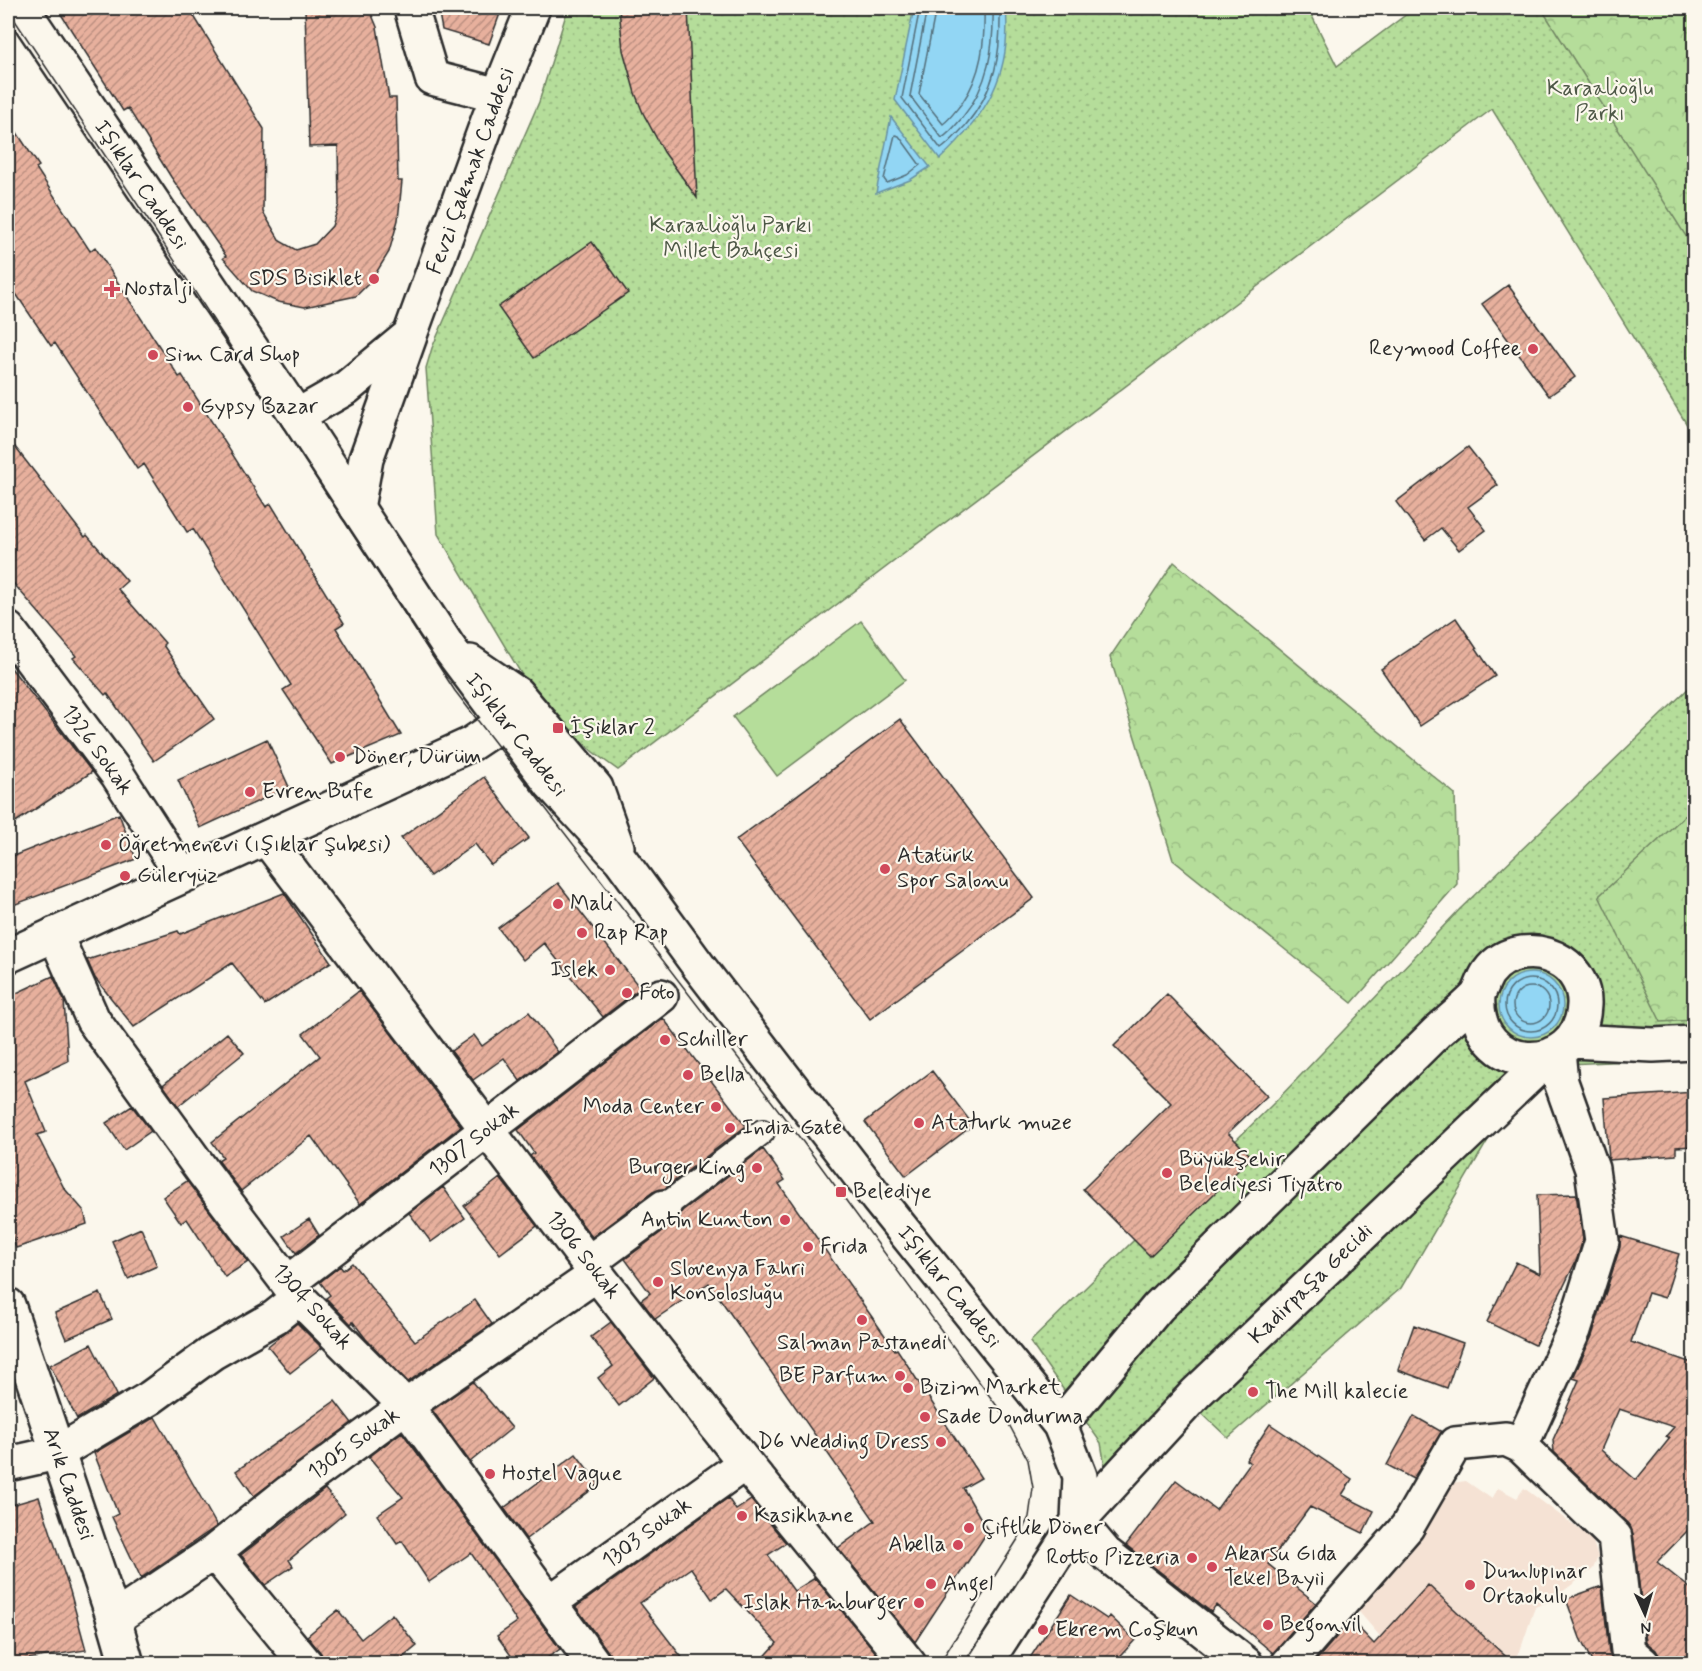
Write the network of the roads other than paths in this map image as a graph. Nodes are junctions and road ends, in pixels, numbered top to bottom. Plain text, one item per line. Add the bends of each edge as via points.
1 (22, 8) edge
2 (411, 8) edge
3 (533, 8) edge
4 (498, 94) junction
5 (410, 335) junction
6 (297, 416) junction
7 (357, 508) junction
8 (8, 629) edge
9 (449, 648) junction
10 (504, 722) junction
11 (267, 839) junction
12 (621, 860) junction
13 (182, 875) junction
14 (55, 934) junction
15 (8, 956) edge
16 (1478, 995) junction
17 (661, 996) dead end
18 (1695, 1042) edge
19 (1560, 1049) junction
20 (487, 1130) junction
21 (762, 1132) dead end
22 (664, 1206) joint
23 (593, 1269) junction
24 (293, 1291) junction
25 (8, 1305) edge
26 (406, 1406) junction
27 (1060, 1425) junction
28 (1521, 1446) junction
29 (57, 1453) junction
30 (745, 1463) junction
31 (8, 1464) edge
32 (1078, 1521) junction
33 (214, 1552) junction
34 (549, 1603) junction
35 (114, 1619) junction
36 (127, 1664) edge
37 (306, 1664) edge
38 (594, 1664) edge
39 (909, 1664) edge
40 (985, 1664) edge
41 (1246, 1664) edge
42 (1288, 1664) edge
43 (1643, 1664) edge

1 - 6 street, Işıklar Caddesi
2 - 4 street via 432,78
3 - 4 street, Fevzi Çakmak Caddesi
4 - 5 street, Fevzi Çakmak Caddesi
5 - 6 street via 346,388
5 - 7 street, Fevzi Çakmak Caddesi via 366,459
6 - 7 street, Işıklar Caddesi
7 - 9 street, Işıklar Caddesi
8 - 13 street, 1326 Sokak via 117,774
9 - 10 street, Işıklar Caddesi
9 - 12 street via 517,694 596,788
10 - 11 street via 471,744
10 - 12 street, Işıklar Caddesi via 551,784
11 - 13 street
11 - 20 street, 1306 Sokak
12 - 27 street, Işıklar Caddesi via 877,1198
13 - 14 street
14 - 15 street
14 - 24 street, 1304 Sokak via 93,1020
16 - 19 street via 1480,1023 1495,1046 1507,1054 1534,1059
16 - 19 street via 1490,970 1501,961 1527,952 1554,957 1576,976 1585,1002 1579,1029
16 - 27 street via 1158,1307
17 - 20 street, 1307 Sokak
18 - 19 street
19 - 28 street via 1560,1082 1592,1169 1602,1241 1574,1330
19 - 32 street, Kadirpaşa Gecidi via 1196,1394
20 - 23 street, 1306 Sokak
20 - 24 street, 1307 Sokak
21 - 22 street, 1305 Sokak
22 - 23 street, 1305 Sokak
23 - 26 street, 1305 Sokak
23 - 30 street, 1306 Sokak
24 - 26 street, 1304 Sokak
24 - 29 street, 1307 Sokak via 275,1317
25 - 29 street, Arık Caddesi
26 - 33 street, 1305 Sokak
26 - 34 street, 1304 Sokak
27 - 32 street via 1080,1476
28 - 42 street via 1506,1439 1455,1444 1407,1527
28 - 43 street via 1615,1537 1629,1651
29 - 31 street, 1307 Sokak
29 - 35 street, Arık Caddesi
30 - 34 street, 1303 Sokak
30 - 39 street, 1306 Sokak
32 - 40 street, Kadirpaşa Gecidi
32 - 41 street via 1105,1553
33 - 35 street, 1305 Sokak
33 - 37 street
34 - 38 street, 1304 Sokak
35 - 36 street, Arık Caddesi

